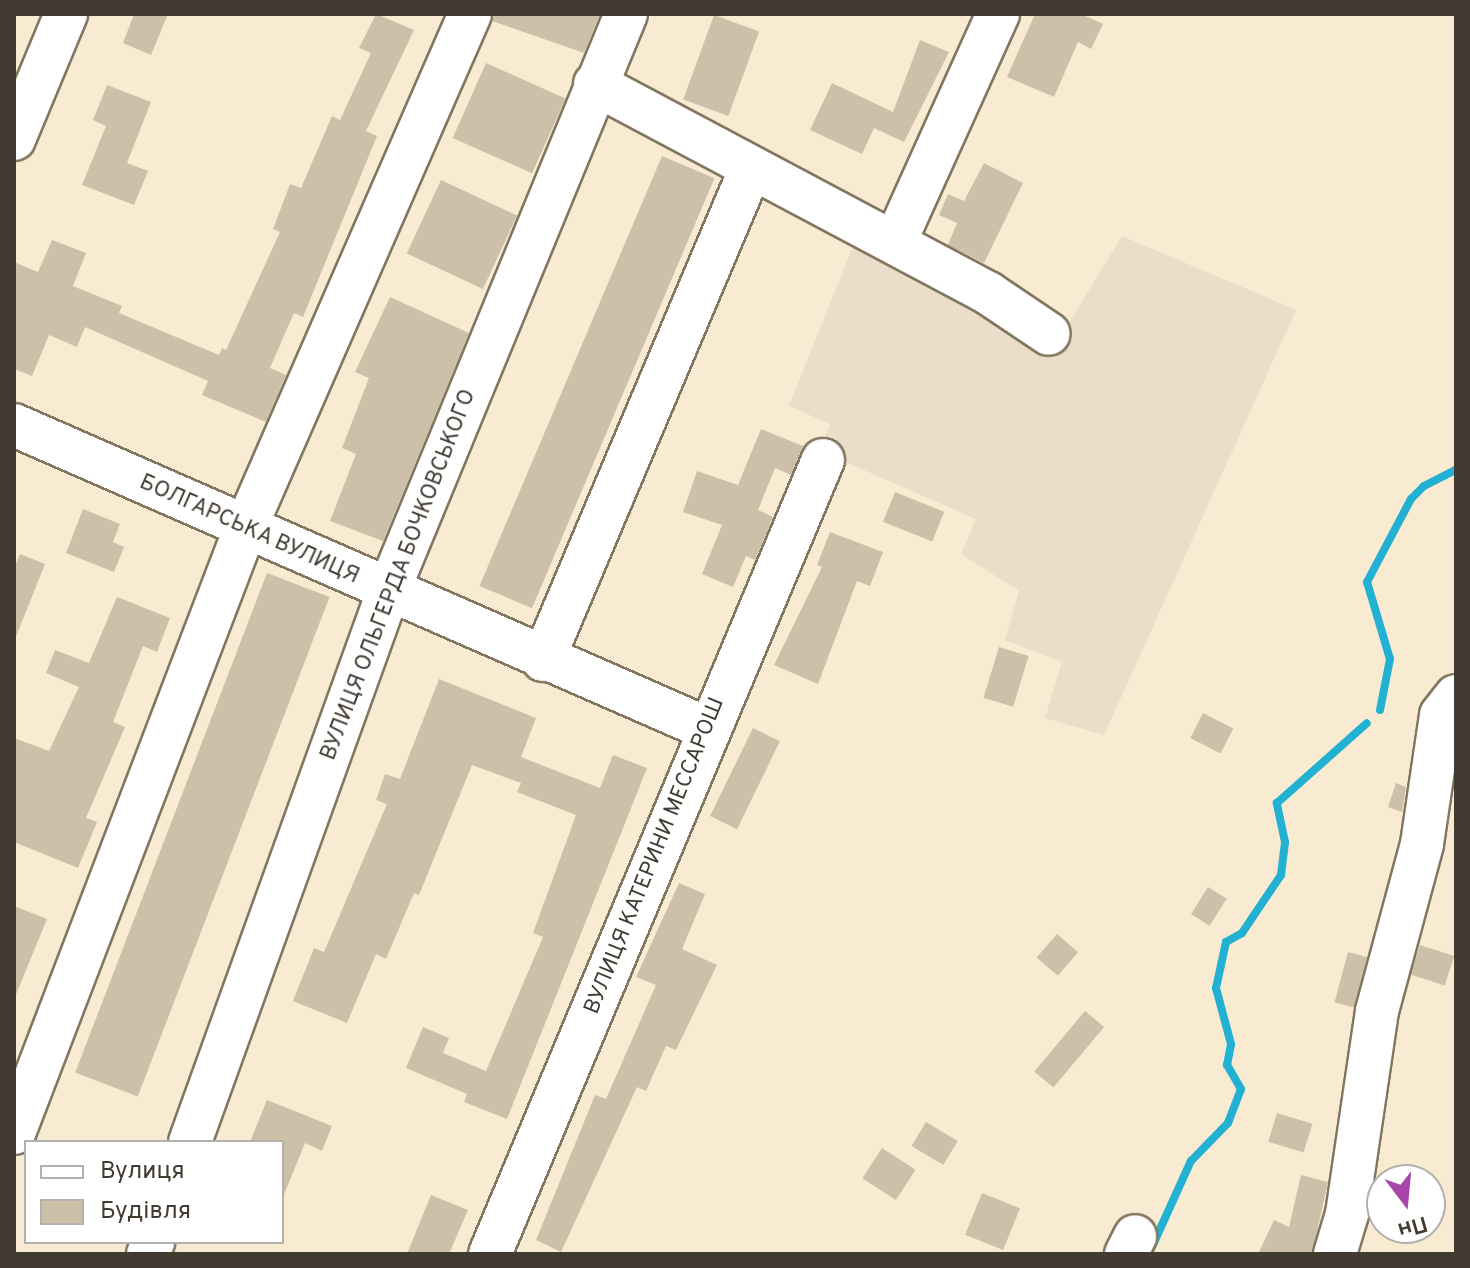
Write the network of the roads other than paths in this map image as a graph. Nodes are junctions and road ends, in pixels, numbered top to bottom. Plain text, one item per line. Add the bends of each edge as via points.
1 (66, 14) edge
2 (470, 14) edge
3 (626, 14) edge
4 (998, 14) edge
5 (595, 84) junction
6 (14, 139) edge
7 (751, 168) junction
8 (895, 242) junction
9 (1049, 334) dead end
10 (14, 425) edge
11 (823, 460) dead end
12 (245, 529) junction
13 (388, 592) junction
14 (543, 660) junction
15 (1456, 696) edge
16 (706, 728) junction
17 (14, 1133) edge
18 (191, 1140) edge
19 (490, 1254) edge
20 (1335, 1254) edge

1 - 6 street
2 - 12 street
3 - 5 street, ВУЛИЦЯ ОЛЬГЕРДА БОЧКОВСЬКОГО
4 - 8 street
5 - 7 street
5 - 13 street, ВУЛИЦЯ ОЛЬГЕРДА БОЧКОВСЬКОГО
7 - 8 street
7 - 14 street
8 - 9 street
10 - 12 street, БОЛГАРСЬКА ВУЛИЦЯ
11 - 16 street, ВУЛИЦЯ КАТЕРИНИ МЕССАРОШ
12 - 13 street, БОЛГАРСЬКА ВУЛИЦЯ
12 - 17 street
13 - 14 street, БОЛГАРСЬКА ВУЛИЦЯ
13 - 18 street, ВУЛИЦЯ ОЛЬГЕРДА БОЧКОВСЬКОГО
14 - 16 street, БОЛГАРСЬКА ВУЛИЦЯ
15 - 20 street via 1441,715 1422,844 1377,1011 1347,1214
16 - 19 street, ВУЛИЦЯ КАТЕРИНИ МЕССАРОШ

